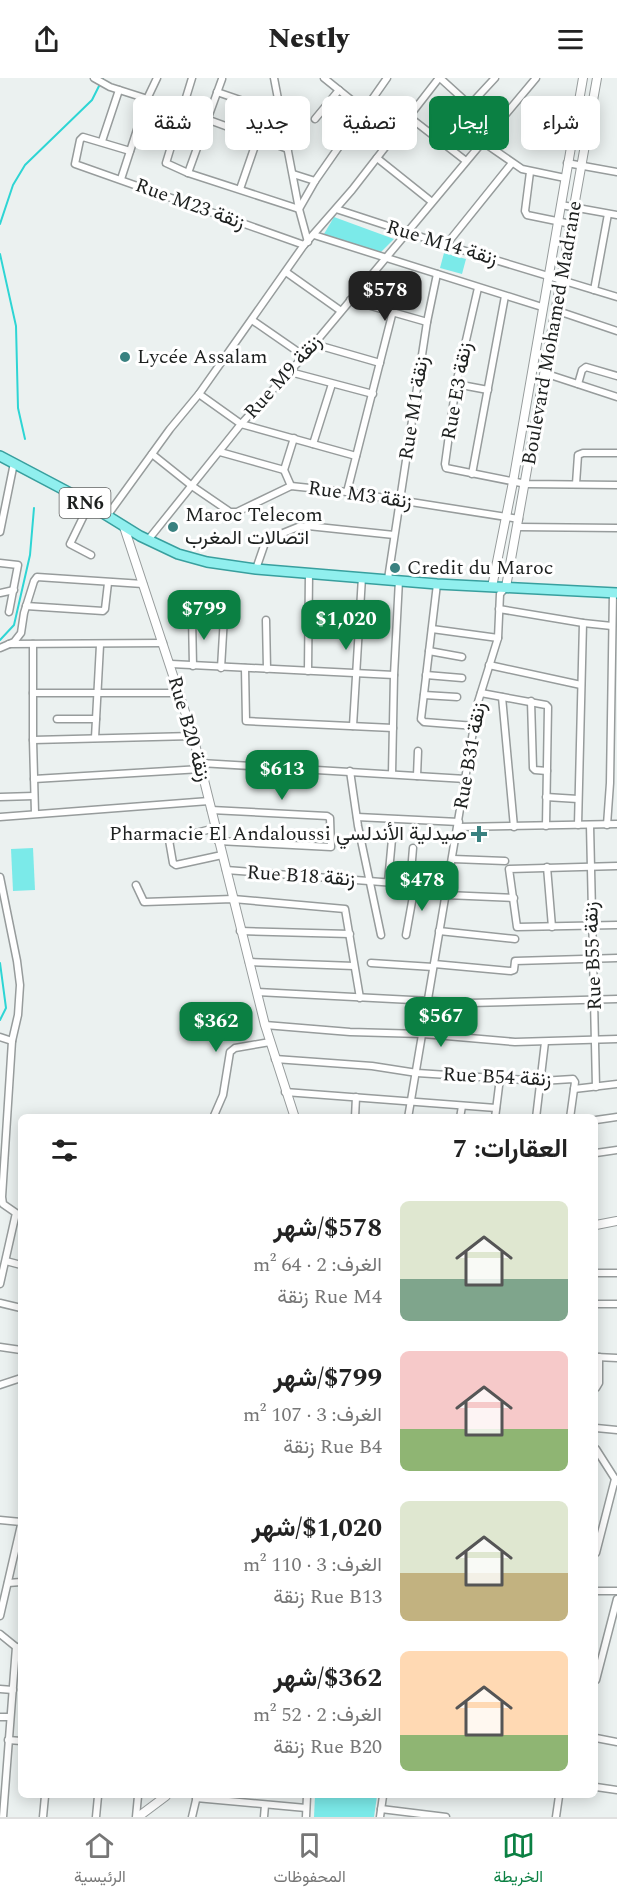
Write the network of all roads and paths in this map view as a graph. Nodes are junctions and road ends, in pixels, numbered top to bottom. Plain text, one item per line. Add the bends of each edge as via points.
1 (94, 78) edge
2 (157, 78) edge
3 (192, 78) edge
4 (274, 78) edge
5 (324, 78) edge
6 (386, 78) edge
7 (440, 78) edge
8 (495, 78) edge
9 (536, 78) edge
10 (583, 78) edge
11 (597, 78) edge
12 (222, 79) edge
13 (119, 90) junction
14 (339, 90) junction
15 (580, 90) junction
16 (217, 92) junction
17 (595, 93) junction
18 (138, 96) edge
19 (148, 96) edge
20 (186, 96) edge
21 (229, 96) edge
22 (278, 96) edge
23 (346, 96) edge
24 (375, 96) edge
25 (459, 96) edge
26 (478, 96) edge
27 (213, 104) edge
28 (417, 105) edge
29 (509, 110) edge
30 (315, 119) dead end
31 (417, 123) edge
32 (102, 141) junction
33 (133, 142) edge
34 (168, 150) edge
35 (197, 150) edge
36 (254, 150) edge
37 (288, 150) edge
38 (337, 150) edge
39 (382, 150) edge
40 (476, 150) edge
41 (494, 150) edge
42 (130, 151) junction
43 (376, 158) junction
44 (466, 161) junction
45 (512, 163) junction
46 (567, 163) junction
47 (582, 166) junction
48 (530, 172) junction
49 (617, 172) edge
50 (188, 173) junction
51 (292, 174) junction
52 (564, 178) junction
53 (121, 179) junction
54 (315, 181) junction
55 (240, 189) junction
56 (432, 202) junction
57 (561, 205) junction
58 (574, 208) junction
59 (299, 209) junction
60 (336, 209) junction
61 (608, 214) junction
62 (617, 215) edge
63 (558, 221) junction
64 (571, 224) junction
65 (407, 233) junction
66 (314, 235) junction
67 (306, 244) junction
68 (446, 245) junction
69 (384, 258) junction
70 (286, 272) junction
71 (437, 274) junction
72 (549, 277) junction
73 (561, 280) junction
74 (478, 288) junction
75 (594, 290) junction
76 (505, 296) junction
77 (617, 297) edge
78 (350, 300) junction
79 (542, 307) junction
80 (555, 310) junction
81 (341, 311) junction
82 (393, 311) junction
83 (252, 320) junction
84 (427, 322) junction
85 (617, 331) edge
86 (314, 344) junction
87 (304, 356) junction
88 (380, 363) junction
89 (290, 372) junction
90 (544, 373) junction
91 (617, 376) edge
92 (332, 384) junction
93 (456, 384) junction
94 (578, 384) junction
95 (617, 387) edge
96 (489, 390) junction
97 (199, 394) junction
98 (373, 394) junction
99 (615, 397) edge
100 (241, 424) junction
101 (294, 438) junction
102 (313, 444) junction
103 (220, 452) junction
104 (617, 453) edge
105 (152, 454) junction
106 (0, 456) edge
107 (356, 456) junction
108 (18, 465) junction
109 (284, 470) junction
110 (472, 474) junction
111 (513, 482) junction
112 (526, 484) junction
113 (576, 484) junction
114 (617, 485) edge
115 (192, 486) junction
116 (291, 486) junction
117 (347, 492) junction
118 (399, 500) junction
119 (89, 505) junction
120 (107, 516) junction
121 (506, 516) junction
122 (518, 523) junction
123 (124, 527) junction
124 (617, 528) edge
125 (0, 532) edge
126 (394, 535) junction
127 (148, 540) junction
128 (91, 555) dead end
129 (0, 563) edge
130 (256, 569) junction
131 (309, 573) junction
132 (362, 577) junction
133 (388, 579) junction
134 (399, 580) junction
135 (108, 583) junction
136 (143, 584) junction
137 (437, 584) junction
138 (14, 590) junction
139 (499, 590) junction
140 (0, 593) edge
141 (615, 593) edge
142 (26, 606) junction
143 (500, 609) junction
144 (9, 612) dead end
145 (192, 616) dead end
146 (224, 617) dead end
147 (267, 620) dead end
148 (583, 623) junction
149 (612, 626) junction
150 (432, 629) junction
151 (498, 638) junction
152 (163, 643) junction
153 (9, 644) junction
154 (33, 644) junction
155 (100, 645) junction
156 (0, 648) edge
157 (429, 651) junction
158 (462, 657) dead end
159 (171, 664) junction
160 (489, 665) junction
161 (193, 666) junction
162 (221, 668) junction
163 (245, 668) junction
164 (267, 669) junction
165 (308, 671) junction
166 (357, 673) junction
167 (394, 675) junction
168 (426, 675) junction
169 (462, 678) dead end
170 (581, 685) junction
171 (33, 693) junction
172 (97, 693) junction
173 (180, 693) junction
174 (481, 693) junction
175 (424, 695) junction
176 (457, 697) dead end
177 (502, 697) junction
178 (531, 701) junction
179 (57, 719) dead end
180 (96, 719) junction
181 (353, 726) junction
182 (475, 726) junction
183 (393, 728) junction
184 (193, 736) junction
185 (95, 738) junction
186 (33, 740) junction
187 (418, 751) dead end
188 (200, 766) junction
189 (350, 771) junction
190 (547, 771) junction
191 (393, 774) junction
192 (417, 776) junction
193 (34, 779) junction
194 (466, 779) junction
195 (34, 796) junction
196 (0, 797) edge
197 (546, 797) junction
198 (578, 799) junction
199 (209, 801) junction
200 (211, 810) junction
201 (35, 813) junction
202 (0, 817) edge
203 (357, 817) junction
204 (617, 824) edge
205 (458, 825) junction
206 (578, 825) junction
207 (590, 825) junction
208 (607, 825) junction
209 (546, 826) junction
210 (514, 827) junction
211 (215, 828) junction
212 (392, 839) dead end
213 (218, 841) junction
214 (413, 848) dead end
215 (222, 855) junction
216 (453, 859) junction
217 (506, 861) dead end
218 (590, 866) junction
219 (617, 866) edge
220 (547, 867) junction
221 (226, 870) junction
222 (0, 877) edge
223 (369, 881) junction
224 (388, 882) junction
225 (412, 884) junction
226 (136, 885) dead end
227 (447, 887) junction
228 (446, 895) junction
229 (514, 898) junction
230 (233, 899) junction
231 (617, 925) edge
232 (593, 926) junction
233 (552, 927) junction
234 (240, 931) junction
235 (439, 931) junction
236 (350, 934) junction
237 (381, 935) dead end
238 (406, 935) dead end
239 (515, 939) dead end
240 (593, 958) junction
241 (617, 958) edge
242 (249, 962) junction
243 (371, 963) dead end
244 (354, 966) junction
245 (434, 966) junction
246 (257, 992) junction
247 (360, 998) junction
248 (617, 999) edge
249 (428, 1000) junction
250 (594, 1000) junction
251 (265, 1025) junction
252 (423, 1034) junction
253 (0, 1037) edge
254 (617, 1039) edge
255 (596, 1040) junction
256 (12, 1041) junction
257 (270, 1042) junction
258 (545, 1042) junction
259 (275, 1059) junction
260 (417, 1072) junction
261 (500, 1078) junction
262 (541, 1081) junction
263 (617, 1084) edge
264 (574, 1086) junction
265 (596, 1087) junction
266 (285, 1092) junction
267 (356, 1097) junction
268 (411, 1102) junction
269 (462, 1106) junction
270 (496, 1108) junction
271 (215, 1114) edge
272 (293, 1114) edge
273 (355, 1114) edge
274 (409, 1114) edge
275 (461, 1114) edge
276 (495, 1114) edge
277 (537, 1114) edge
278 (570, 1114) edge
279 (617, 1117) edge
280 (598, 1120) edge
281 (617, 1150) edge
282 (598, 1153) edge
283 (18, 1221) edge
284 (617, 1221) edge
285 (598, 1225) edge
286 (6, 1261) junction
287 (18, 1264) edge
288 (598, 1273) edge
289 (617, 1273) edge
290 (0, 1284) edge
291 (0, 1303) edge
292 (598, 1304) edge
293 (617, 1304) edge
294 (18, 1307) edge
295 (0, 1347) edge
296 (18, 1350) edge
297 (598, 1357) edge
298 (617, 1358) edge
299 (18, 1379) edge
300 (0, 1385) edge
301 (598, 1428) edge
302 (617, 1430) edge
303 (598, 1452) edge
304 (616, 1481) edge
305 (0, 1520) edge
306 (18, 1523) edge
307 (598, 1546) edge
308 (18, 1552) edge
309 (18, 1582) edge
310 (8, 1583) junction
311 (598, 1591) edge
312 (617, 1591) edge
313 (617, 1599) edge
314 (0, 1616) edge
315 (0, 1634) edge
316 (18, 1648) edge
317 (18, 1656) edge
318 (598, 1672) edge
319 (0, 1689) edge
320 (13, 1690) junction
321 (0, 1717) edge
322 (10, 1718) junction
323 (598, 1738) edge
324 (8, 1740) junction
325 (18, 1741) edge
326 (617, 1742) edge
327 (3, 1774) edge
328 (598, 1787) edge
329 (617, 1790) edge
330 (45, 1798) edge
331 (98, 1798) edge
332 (138, 1798) edge
333 (163, 1798) edge
334 (197, 1798) edge
335 (207, 1798) edge
336 (307, 1798) edge
337 (383, 1798) edge
338 (559, 1798) edge
339 (2, 1801) edge
340 (265, 1804) junction
341 (306, 1808) junction
342 (381, 1809) junction
343 (3, 1817) edge
344 (43, 1817) edge
345 (96, 1817) edge
346 (137, 1817) edge
347 (192, 1817) edge
348 (264, 1817) edge
349 (306, 1817) edge
350 (380, 1817) edge
351 (446, 1817) edge
352 (556, 1817) edge

1 - 13 street
2 - 19 street
3 - 20 street
4 - 22 street
5 - 14 street
6 - 24 street
7 - 25 street
7 - 28 street
8 - 26 street
9 - 29 street, Rue M9 زنقة
10 - 15 street, Boulevard Mohamed Madrane
11 - 17 street, Boulevard Mohamed Madrane
12 - 16 street
13 - 18 street
13 - 32 street
14 - 23 street
14 - 30 street
15 - 17 street
15 - 46 street, Boulevard Mohamed Madrane
16 - 21 street
16 - 27 street
17 - 47 street, Boulevard Mohamed Madrane
31 - 44 street
32 - 42 street
32 - 53 street, Rue M23 زنقة via 83,136 74,162 76,166
33 - 42 street
34 - 50 street via 167,164
35 - 50 street
36 - 55 street
37 - 51 street
38 - 54 street
39 - 43 street
40 - 44 street, Rue M9 زنقة
41 - 45 street
42 - 53 street
43 - 56 street
43 - 60 street
44 - 56 street, Rue M9 زنقة
45 - 48 street
45 - 68 street
46 - 47 street
46 - 52 street, Boulevard Mohamed Madrane
47 - 49 street
47 - 58 street, Boulevard Mohamed Madrane
48 - 52 street
48 - 63 street via 526,213
50 - 55 street
51 - 54 street
51 - 59 street
52 - 57 street, Boulevard Mohamed Madrane
53 - 67 street, Rue M23 زنقة
54 - 59 street
55 - 59 street
56 - 65 street, Rue M9 زنقة
57 - 58 street
57 - 63 street, Boulevard Mohamed Madrane
58 - 61 street
58 - 64 street, Boulevard Mohamed Madrane
59 - 67 street
60 - 65 street, Rue M14 زنقة
60 - 66 street
61 - 62 street
61 - 75 street
63 - 64 street
63 - 72 street, Boulevard Mohamed Madrane
64 - 73 street, Boulevard Mohamed Madrane
65 - 68 street, Rue M14 زنقة
65 - 69 street, Rue M9 زنقة
66 - 67 street
66 - 69 street
67 - 70 street
68 - 72 street, Rue M14 زنقة
69 - 71 street
69 - 78 street, Rue M9 زنقة
70 - 81 street
70 - 83 street
71 - 74 street
71 - 84 street, Rue M1 زنقة
72 - 73 street, Rue M14 زنقة
72 - 79 street, Boulevard Mohamed Madrane
73 - 75 street, Rue M14 زنقة
73 - 80 street, Boulevard Mohamed Madrane
74 - 76 street
74 - 93 street, Rue E3 زنقة
75 - 77 street, Rue M14 زنقة
76 - 79 street
76 - 96 street, Rue E3 زنقة
78 - 81 street, Rue M9 زنقة
78 - 82 street
79 - 80 street
79 - 111 street, Boulevard Mohamed Madrane
80 - 85 street
80 - 90 street, Boulevard Mohamed Madrane
81 - 86 street, Rue M9 زنقة
82 - 84 street
82 - 88 street
83 - 87 street
83 - 97 street
84 - 118 street, Rue M1 زنقة
86 - 87 street, Rue M9 زنقة
86 - 88 street
87 - 89 street, Rue M9 زنقة
88 - 98 street
89 - 92 street
89 - 100 street, Rue M9 زنقة
90 - 94 street
90 - 112 street, Boulevard Mohamed Madrane
91 - 94 street via 586,367
92 - 98 street
92 - 102 street
93 - 96 street
93 - 110 street, Rue E3 زنقة via 445,464 448,469
94 - 99 street
95 - 99 street
96 - 110 street, Rue E3 زنقة
97 - 100 street
97 - 105 street
98 - 107 street
100 - 101 street
100 - 103 street, Rue M9 زنقة
101 - 102 street
101 - 109 street
102 - 107 street
103 - 109 street
103 - 115 street, Rue M9 زنقة
104 - 113 street via 578,455
105 - 115 street, Rue M3 زنقة
105 - 120 street
106 - 108 main road, RN6
107 - 117 street
108 - 119 main road, RN6
108 - 125 street
109 - 116 street
110 - 111 street, Rue E3 زنقة
111 - 112 street, Rue E3 زنقة
111 - 121 street, Boulevard Mohamed Madrane
112 - 113 street, Rue E3 زنقة
112 - 122 street, Boulevard Mohamed Madrane
113 - 114 street, Rue E3 زنقة
115 - 116 street, Rue M3 زنقة via 234,512
115 - 127 street, Rue M9 زنقة
116 - 117 street, Rue M3 زنقة
117 - 118 street, Rue M3 زنقة
118 - 121 street, Rue M3 زنقة
118 - 126 street, Rue M1 زنقة
119 - 120 main road, RN6
119 - 128 street via 70,545
120 - 123 main road, RN6
121 - 122 street, Rue M3 زنقة
121 - 139 street, Boulevard Mohamed Madrane
122 - 124 street, Rue M3 زنقة
122 - 139 street, Boulevard Mohamed Madrane
123 - 127 main road, RN6
123 - 136 street, Rue B20 زنقة
126 - 130 street via 298,528 266,540
126 - 133 street, Rue M1 زنقة
127 - 130 main road, RN6 via 194,559
129 - 138 street via 18,564
130 - 131 main road, RN6
131 - 132 main road, RN6
131 - 165 street
132 - 133 main road, RN6
132 - 166 street
133 - 134 main road, RN6
134 - 137 main road, RN6
134 - 167 street
135 - 136 street
135 - 142 street via 37,577
135 - 142 street via 103,611
136 - 152 street, Rue B20 زنقة
137 - 139 main road, RN6
137 - 150 street
138 - 140 street
138 - 144 street
139 - 141 main road, RN6
139 - 143 street, Rue B31 زنقة
141 - 149 street
142 - 153 street via 21,633
143 - 148 street
143 - 151 street, Rue B31 زنقة
145 - 161 street
146 - 162 street
147 - 164 street
148 - 149 street
148 - 170 street
149 - 208 street
150 - 151 street
150 - 157 street
151 - 160 street, Rue B31 زنقة
152 - 155 street
152 - 159 street, Rue B20 زنقة
153 - 154 street
153 - 156 street
154 - 155 street
154 - 171 street
155 - 172 street
157 - 158 street
157 - 168 street
159 - 161 street
159 - 173 street, Rue B20 زنقة
160 - 170 street
160 - 174 street, Rue B31 زنقة
161 - 162 street
162 - 163 street
163 - 164 street
163 - 181 street via 246,721
164 - 165 street
165 - 166 street
166 - 167 street
166 - 181 street
167 - 183 street
168 - 169 street
168 - 175 street
170 - 198 street
171 - 172 street
171 - 186 street
172 - 173 street
172 - 180 street
173 - 184 street, Rue B20 زنقة
174 - 177 street
174 - 182 street, Rue B31 زنقة
175 - 176 street
175 - 182 street via 424,722
177 - 178 street
177 - 210 street
178 - 190 street via 533,768
178 - 190 street via 548,708
179 - 180 street
180 - 185 street
181 - 183 street
182 - 194 street, Rue B31 زنقة
183 - 191 street
184 - 185 street
184 - 188 street, Rue B20 زنقة
185 - 186 street
186 - 193 street
187 - 192 street
188 - 189 street
188 - 193 street
188 - 199 street, Rue B20 زنقة
189 - 191 street
189 - 203 street
190 - 197 street
191 - 192 street
192 - 194 street
193 - 195 street
194 - 205 street, Rue B31 زنقة
195 - 196 street
195 - 201 street
197 - 198 street
197 - 209 street
198 - 206 street
199 - 200 street, Rue B20 زنقة
199 - 201 street
200 - 211 street, Rue B20 زنقة
200 - 213 street via 327,816 330,820 331,847
201 - 202 street
203 - 205 street
203 - 223 street
204 - 208 street
205 - 210 street
205 - 216 street, Rue B31 زنقة
206 - 207 street
206 - 209 street
207 - 208 street
207 - 218 street, Rue B55 زنقة
209 - 210 street
211 - 213 street, Rue B20 زنقة
211 - 215 street via 169,840 173,863
212 - 224 street
213 - 215 street, Rue B20 زنقة
214 - 225 street
215 - 221 street, Rue B20 زنقة
216 - 217 street
216 - 227 street, Rue B31 زنقة
218 - 219 street
218 - 220 street
218 - 232 street, Rue B55 زنقة
220 - 229 street via 509,869
220 - 233 street
221 - 223 street, Rue B18 زنقة
221 - 230 street, Rue B20 زنقة
222 - 256 street via 20,986
223 - 224 street, Rue B18 زنقة
223 - 237 street
224 - 225 street, Rue B18 زنقة
225 - 227 street, Rue B18 زنقة
225 - 238 street
226 - 230 street via 144,902
227 - 228 street, Rue B31 زنقة
228 - 229 street
228 - 235 street, Rue B31 زنقة
229 - 233 street via 517,927
230 - 234 street, Rue B20 زنقة
230 - 236 street via 344,909
231 - 232 street
232 - 233 street
232 - 240 street, Rue B55 زنقة
234 - 236 street
234 - 242 street, Rue B20 زنقة
235 - 239 street
235 - 245 street, Rue B31 زنقة
236 - 244 street
240 - 241 street
240 - 245 street via 516,961 511,971
240 - 250 street, Rue B55 زنقة
242 - 244 street
242 - 246 street, Rue B20 زنقة
243 - 245 street
244 - 247 street
245 - 249 street, Rue B31 زنقة
246 - 247 street
246 - 251 street, Rue B20 زنقة
247 - 249 street
248 - 250 street
249 - 250 street
249 - 252 street, Rue B31 زنقة
250 - 255 street, Rue B55 زنقة
251 - 252 street
251 - 257 street, Rue B20 زنقة
252 - 258 street
252 - 260 street, Rue B31 زنقة
253 - 256 street
254 - 255 street
255 - 258 street
255 - 265 street, Rue B55 زنقة
256 - 283 street via 2,1202 15,1211
257 - 259 street, Rue B20 زنقة
257 - 271 street via 230,1052 223,1095
258 - 262 street
259 - 260 street, Rue B54 زنقة
259 - 266 street, Rue B20 زنقة
260 - 261 street, Rue B54 زنقة
260 - 268 street, Rue B31 زنقة
261 - 262 street, Rue B54 زنقة
261 - 270 street
262 - 264 street, Rue B54 زنقة via 571,1079
262 - 277 street
263 - 265 street, Rue B54 زنقة
264 - 265 street, Rue B54 زنقة
264 - 278 street
266 - 267 street
266 - 272 street, Rue B20 زنقة
267 - 268 street
267 - 273 street
268 - 269 street
268 - 274 street, Rue B31 زنقة
269 - 270 street
269 - 275 street
270 - 276 street
279 - 280 street
281 - 282 street
283 - 286 street
284 - 285 street
286 - 287 street
286 - 290 street
288 - 289 street
291 - 294 street
292 - 293 street
295 - 296 street
297 - 298 street
299 - 300 street
301 - 302 street
303 - 304 street
304 - 307 street
305 - 306 street
308 - 310 street
309 - 310 street
310 - 314 street
311 - 312 street
313 - 318 street
315 - 316 street
317 - 320 street
319 - 320 street
320 - 322 street
321 - 322 street
322 - 324 street
323 - 326 street
324 - 325 street
324 - 327 street
327 - 339 street
328 - 329 street
330 - 344 street
331 - 345 street
332 - 346 street
333 - 346 street
334 - 347 street
335 - 340 street
336 - 341 street
337 - 342 street
338 - 352 street
339 - 343 street
340 - 341 street
340 - 348 street
341 - 349 street
342 - 350 street
342 - 351 street

